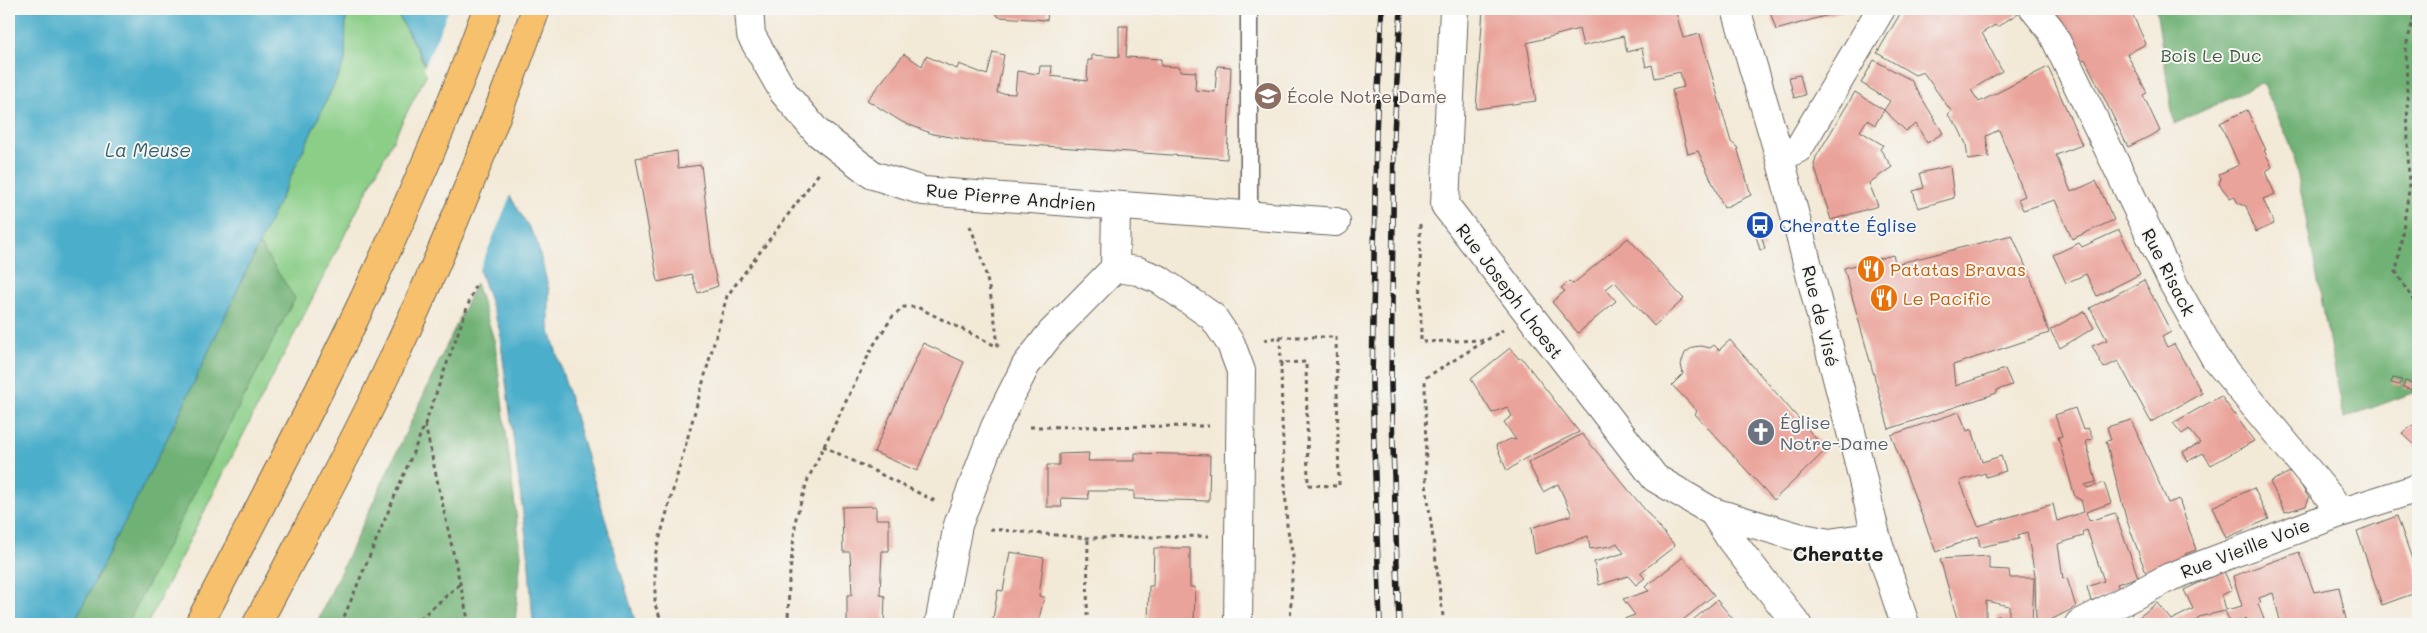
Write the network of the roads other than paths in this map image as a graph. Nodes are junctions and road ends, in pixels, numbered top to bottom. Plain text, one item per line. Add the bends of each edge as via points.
1 (487, 9) edge
2 (536, 9) edge
3 (749, 9) edge
4 (1249, 9) edge
5 (1454, 9) edge
6 (1736, 9) edge
7 (1881, 9) edge
8 (2034, 9) edge
9 (1780, 158) junction
10 (1116, 206) junction
11 (1249, 216) junction
12 (1336, 222) dead end
13 (1115, 268) junction
14 (2418, 488) edge
15 (1713, 512) junction
16 (2340, 513) junction
17 (1876, 536) junction
18 (199, 624) edge
19 (257, 624) edge
20 (939, 624) edge
21 (1238, 624) edge
22 (1797, 624) edge
23 (1905, 624) edge
24 (2079, 624) edge

1 - 18 highway via 434,148 368,293
2 - 19 highway via 498,114 387,373
3 - 10 street, Rue Pierre Andrien via 751,35 784,93 817,132 872,175 923,190
4 - 11 lane
5 - 15 street, Rue Joseph Lhoest via 1444,205 1655,478
6 - 9 street, Rue de Visé
7 - 9 street via 1799,148
8 - 16 street, Rue Risack via 2051,30 2174,285 2215,358
9 - 17 street, Rue de Visé
10 - 11 street, Rue Pierre Andrien
10 - 13 street
11 - 12 street, Rue Pierre Andrien
13 - 20 street via 1051,332 1026,366 995,427 960,520
13 - 21 street via 1138,270 1160,280 1213,317 1231,344 1241,371
14 - 16 street, Rue Vieille Voie
15 - 17 street via 1798,537 1829,542
15 - 22 street via 1730,540
16 - 24 street, Rue Vieille Voie via 2170,577
17 - 23 street, Rue de Visé

